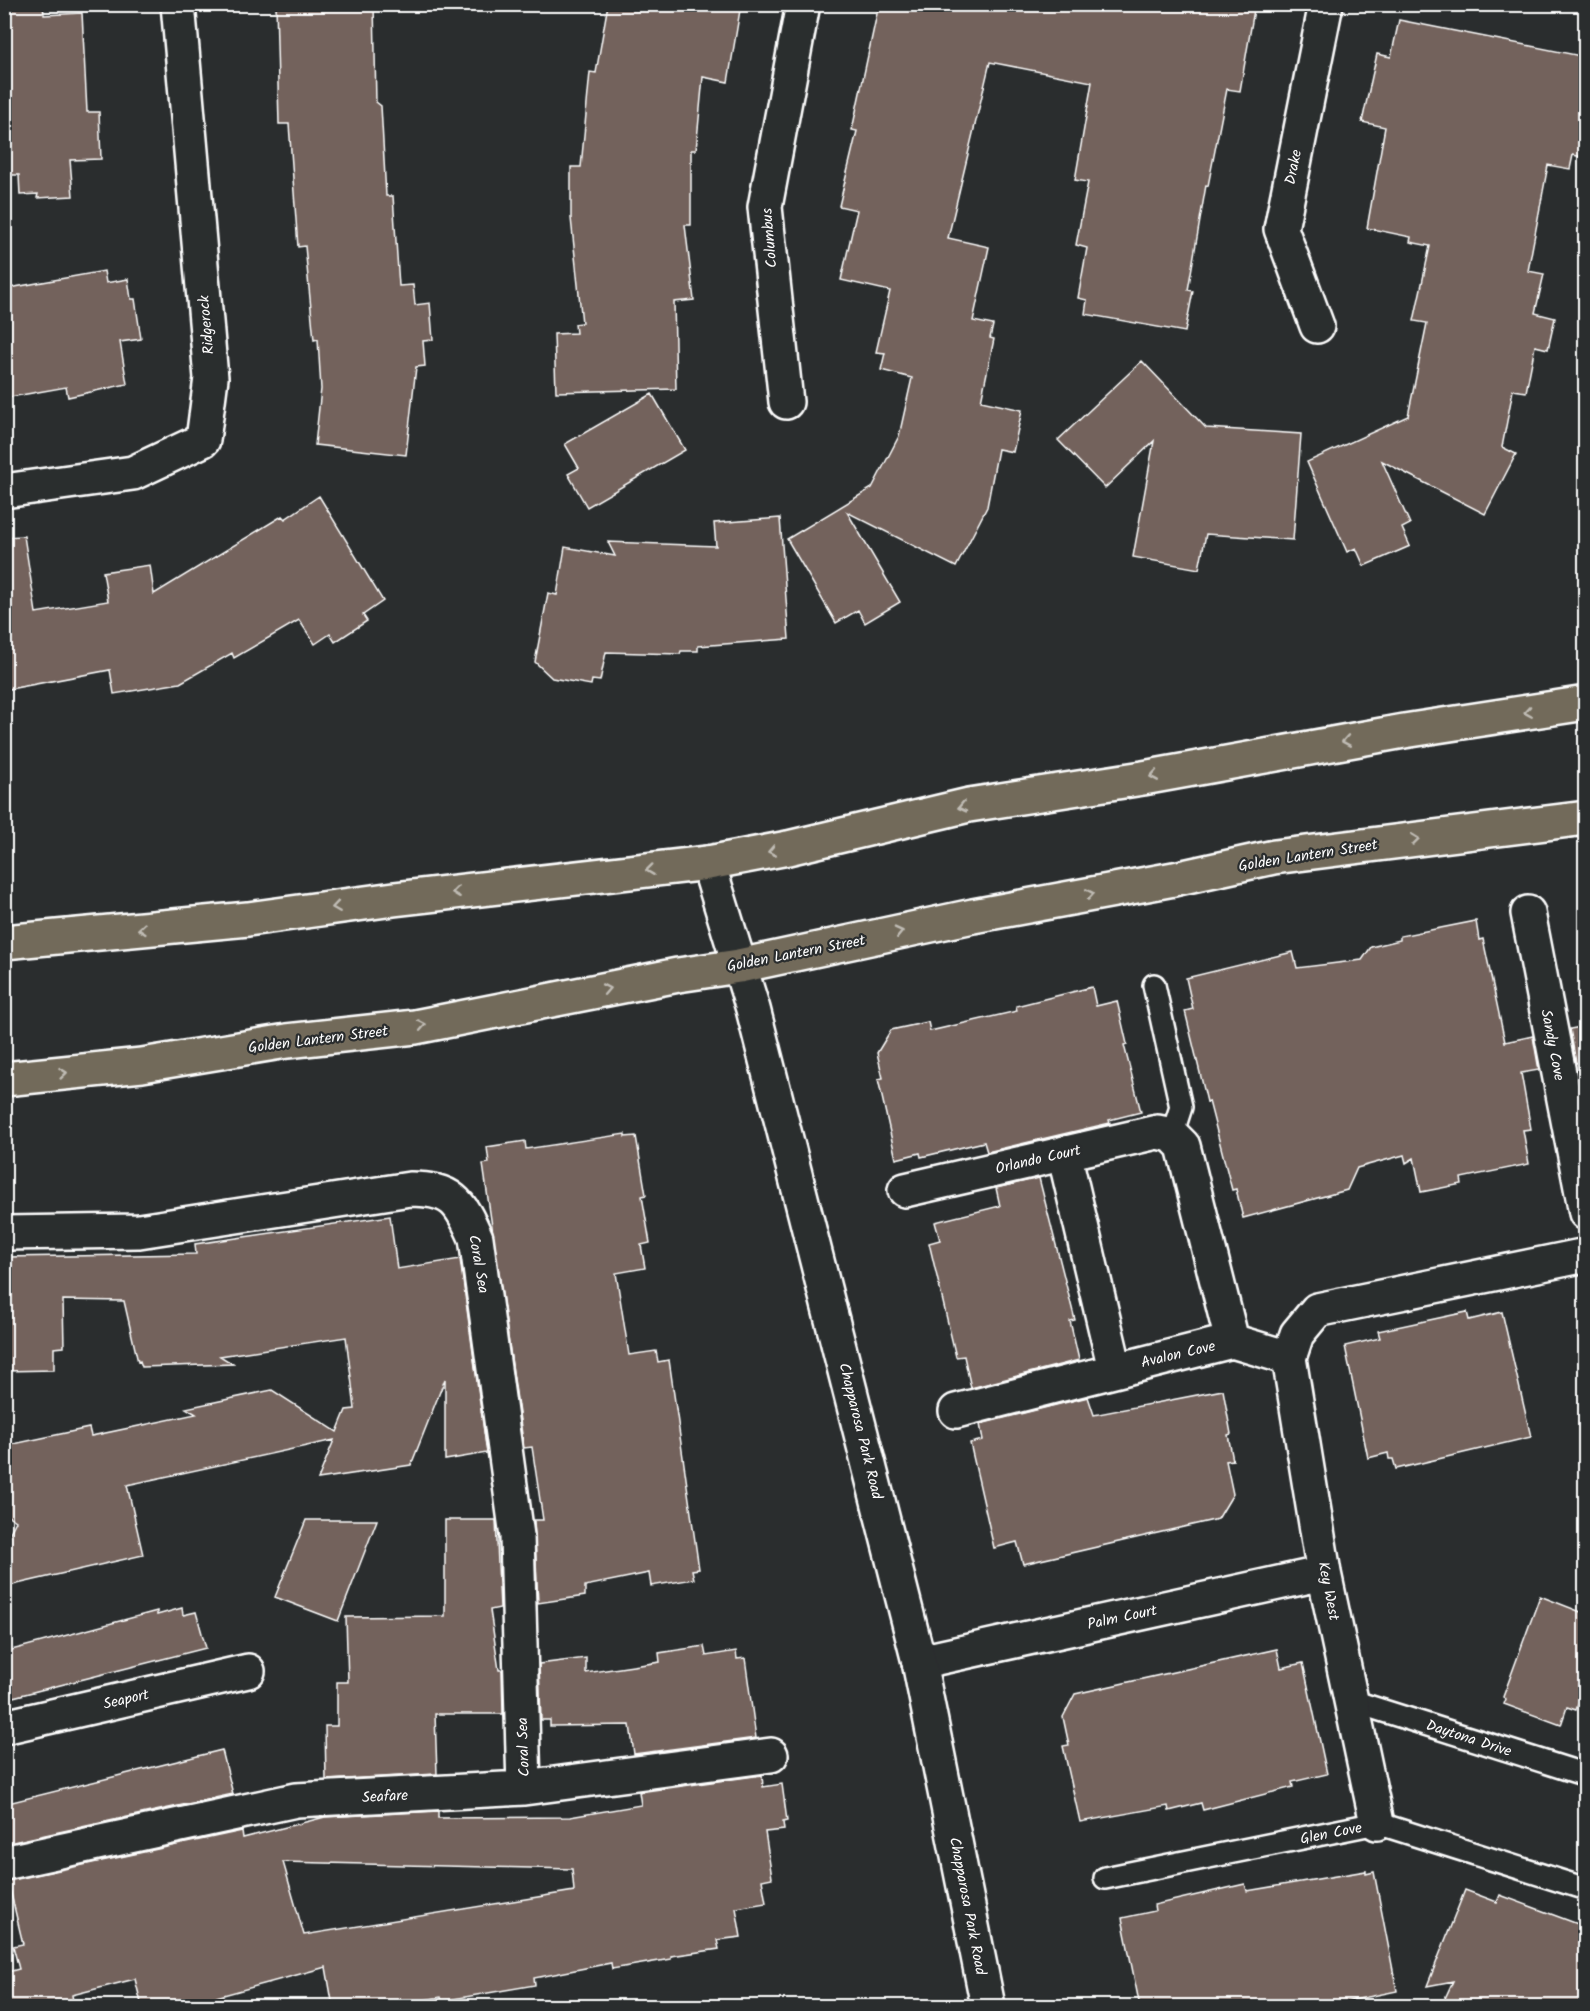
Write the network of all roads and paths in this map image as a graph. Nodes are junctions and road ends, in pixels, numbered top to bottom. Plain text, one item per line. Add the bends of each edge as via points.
1 (178, 4) edge
2 (803, 4) edge
3 (1326, 4) edge
4 (1317, 326) dead end
5 (786, 402) dead end
6 (4, 491) edge
7 (1586, 703) edge
8 (1586, 818) edge
9 (708, 863) junction
10 (1528, 913) dead end
11 (4, 942) edge
12 (739, 966) junction
13 (1154, 985) dead end
14 (4, 1078) edge
15 (1172, 1135) junction
16 (1064, 1153) junction
17 (904, 1190) dead end
18 (1586, 1213) edge
19 (4, 1233) edge
20 (1586, 1255) edge
21 (1232, 1341) junction
22 (1289, 1358) junction
23 (1115, 1369) junction
24 (956, 1411) dead end
25 (1324, 1573) junction
26 (919, 1662) junction
27 (248, 1671) dead end
28 (1352, 1701) junction
29 (4, 1727) edge
30 (771, 1755) dead end
31 (1586, 1774) edge
32 (524, 1788) junction
33 (1377, 1823) junction
34 (4, 1863) edge
35 (1105, 1878) dead end
36 (1586, 1889) edge
37 (988, 2007) edge

1 - 6 street, Ridgerock via 211,378 203,440 133,473
2 - 5 street, Columbus via 765,207
3 - 4 street, Drake via 1281,229
7 -> 9 main road via 969,805
12 -> 8 main road, Golden Lantern Street via 1274,857
9 -> 11 main road via 248,919
9 - 12 street, Chapparosa Park Road
10 - 18 street, Sandy Cove
14 -> 12 main road, Golden Lantern Street via 142,1065 287,1041 415,1027
12 - 26 street, Chapparosa Park Road via 804,1202
13 - 15 lane via 1181,1107
15 - 16 street, Orlando Court via 1157,1132
15 - 21 street via 1183,1146
16 - 17 street, Orlando Court
16 - 23 street
19 - 32 street, Coral Sea via 139,1231 410,1188 433,1189 462,1205 476,1238 517,1536
20 - 22 street via 1317,1310 1297,1334
21 - 22 street, Avalon Cove
21 - 23 street, Avalon Cove
22 - 25 street, Key West
23 - 24 street, Avalon Cove
25 - 26 street, Palm Court
25 - 28 street, Key West
26 - 37 street, Chapparosa Park Road
27 - 29 street, Seaport
28 - 31 lane, Daytona Drive
28 - 33 street, Key West
30 - 32 street, Seafare
32 - 34 street, Seafare via 296,1800
33 - 35 lane, Glen Cove
33 - 36 lane, Glen Cove

